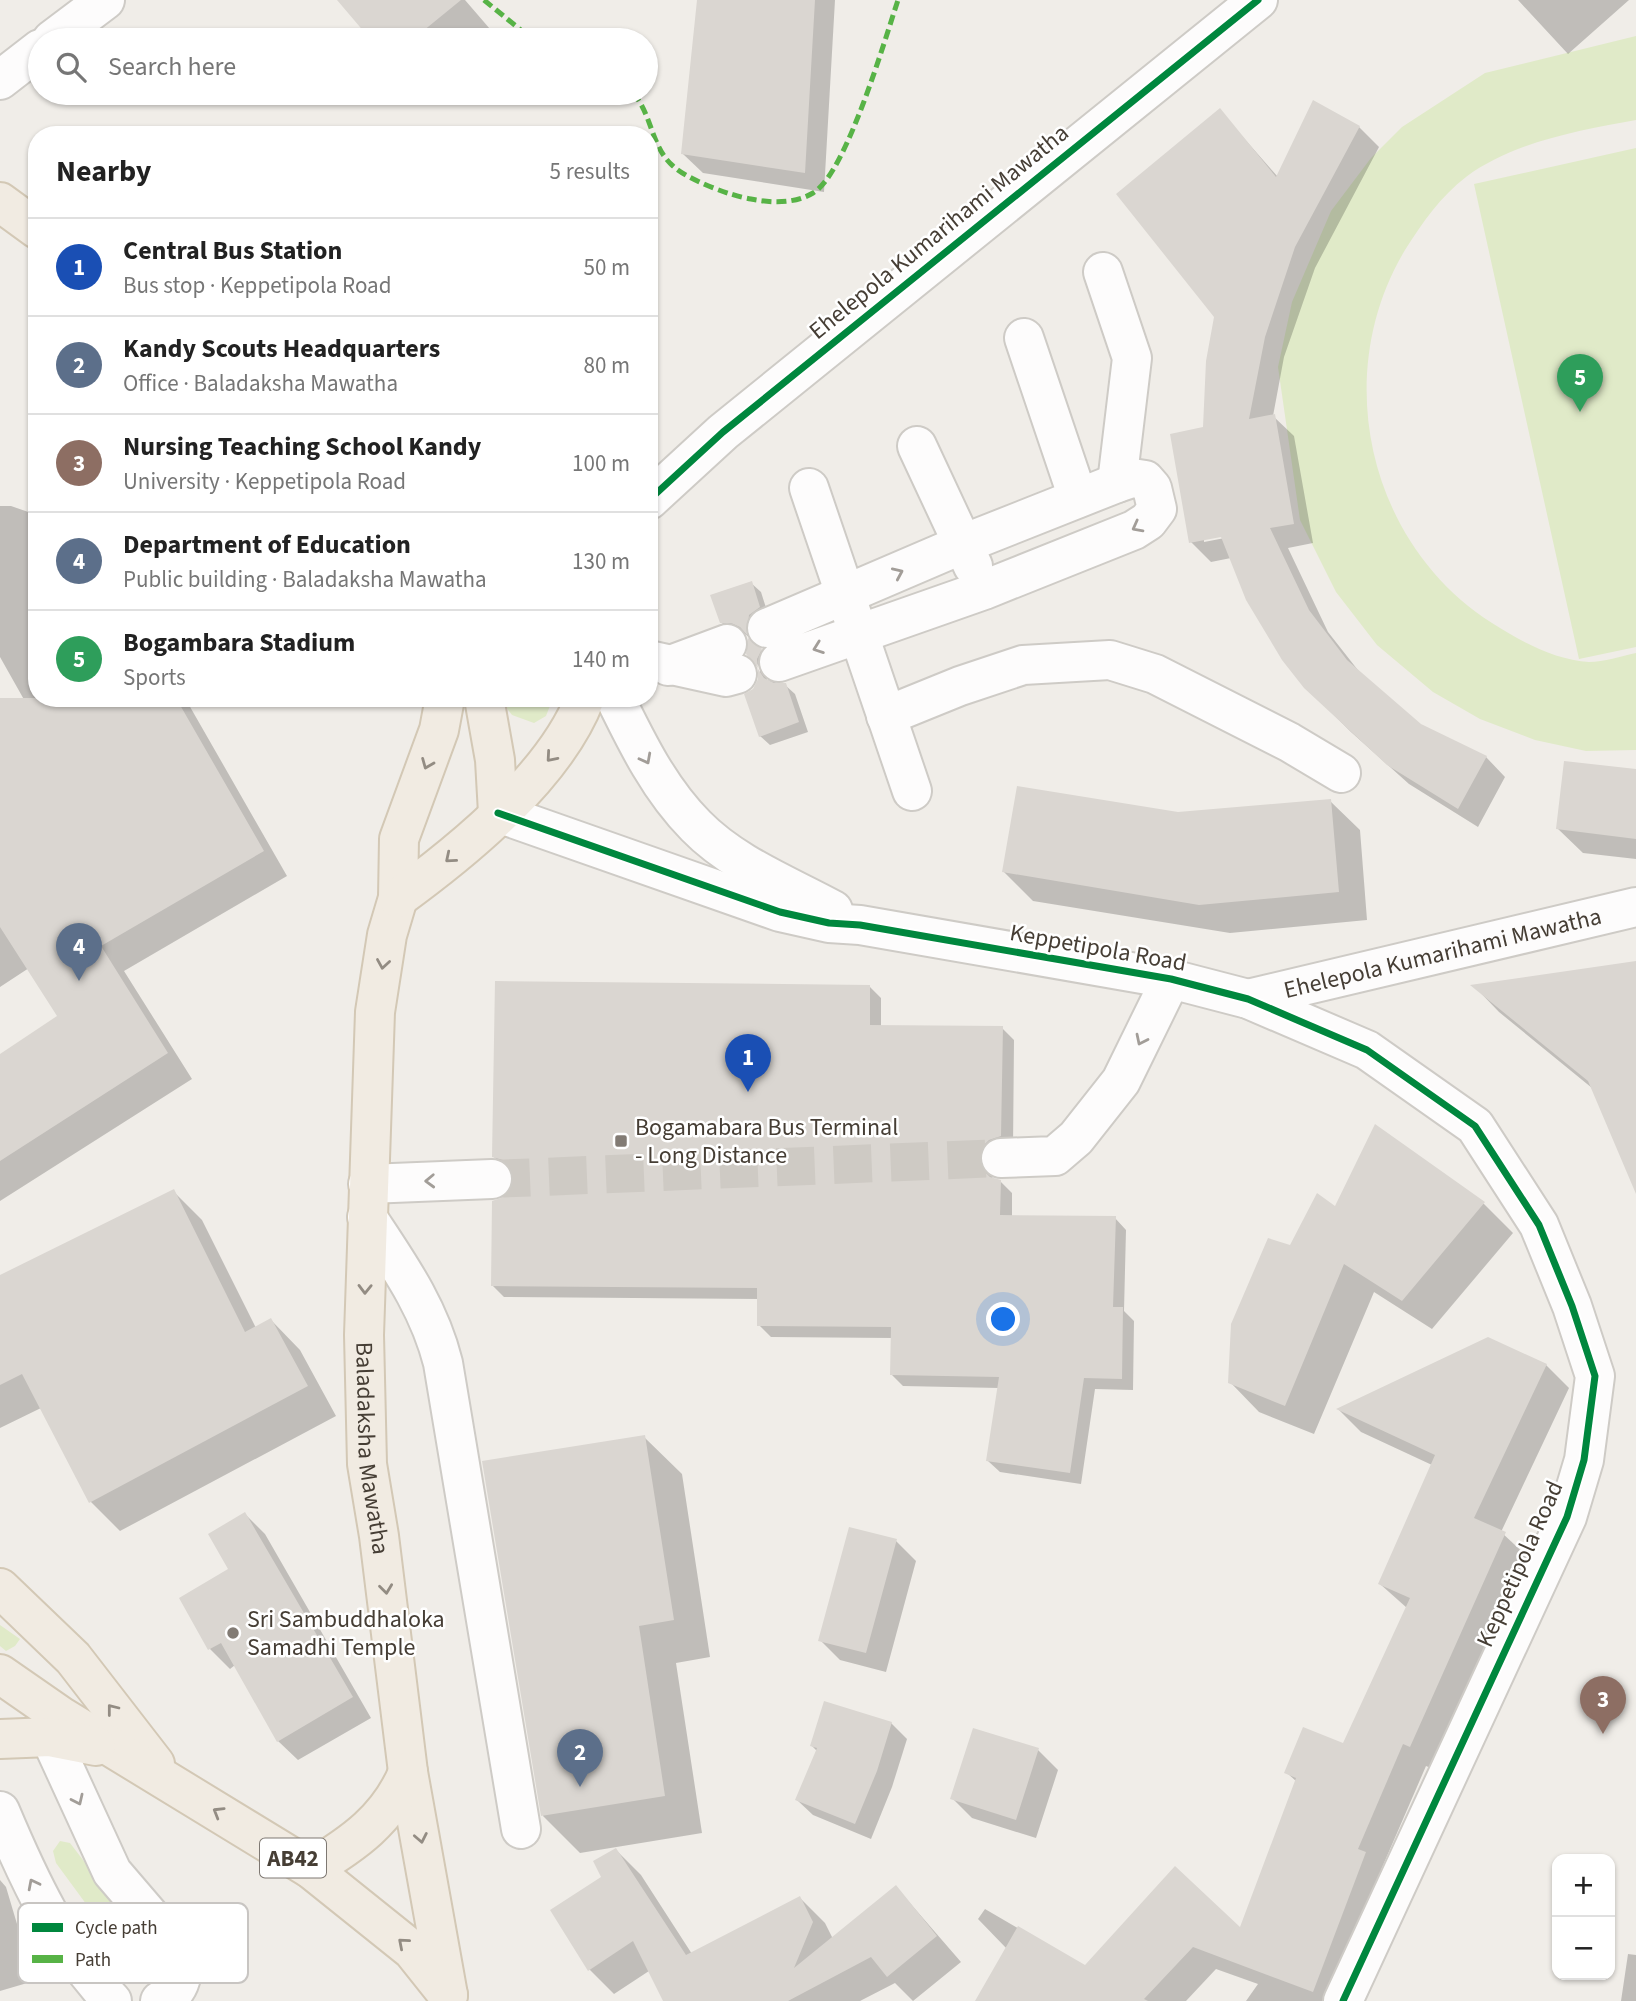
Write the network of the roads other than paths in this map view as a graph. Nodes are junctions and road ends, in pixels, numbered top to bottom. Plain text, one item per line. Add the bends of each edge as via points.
1 (105, 0) edge
2 (1258, 0) edge
3 (68, 28) edge
4 (28, 58) edge
5 (0, 80) edge
6 (0, 202) edge
7 (28, 222) edge
8 (1103, 272) dead end
9 (1024, 338) dead end
10 (723, 432) junction
11 (917, 446) dead end
12 (658, 466) edge
13 (1118, 483) junction
14 (809, 488) dead end
15 (658, 492) edge
16 (1078, 498) junction
17 (963, 544) junction
18 (984, 590) junction
19 (845, 597) junction
20 (858, 634) junction
21 (732, 659) dead end
22 (659, 663) edge
23 (443, 707) edge
24 (486, 707) edge
25 (581, 707) edge
26 (620, 707) edge
27 (886, 716) junction
28 (1341, 773) dead end
29 (912, 791) dead end
30 (498, 813) junction
31 (398, 898) junction
32 (1636, 907) edge
33 (860, 925) junction
34 (1171, 979) junction
35 (1248, 999) junction
36 (1001, 1158) tunnel mouth
37 (492, 1179) tunnel mouth
38 (367, 1201) junction
39 (0, 1588) edge
40 (0, 1674) edge
41 (50, 1737) junction
42 (0, 1740) edge
43 (115, 1749) junction
44 (408, 1772) junction
45 (169, 1783) junction
46 (0, 1811) edge
47 (521, 1829) dead end
48 (311, 1869) junction
49 (43, 1903) edge
50 (139, 1903) edge
51 (97, 1983) edge
52 (180, 1983) edge
53 (450, 1998) edge
54 (112, 2001) edge
55 (160, 2001) edge
56 (1343, 2001) edge

1 - 3 street
2 - 10 street, Ehelepola Kumarihami Mawatha
4 - 5 street
6 - 7 main road
8 - 13 street via 1132,358
9 - 16 street
10 - 12 street
10 - 15 street, Ehelepola Kumarihami Mawatha
11 - 17 street
13 - 16 street
13 -> 18 street via 1132,478 1145,480 1152,488 1157,509 1148,521
14 - 19 street
16 - 17 street
17 - 18 street
19 -> 17 street
18 - 20 street
19 - 20 street
20 -> 19 street via 773,645
20 - 27 street
21 - 22 street via 726,677
23 -> 31 main road, Baladaksha Mawatha via 399,839
24 - 30 main road
25 -> 30 main road via 555,754
26 -> 33 street, Keppetipola Road via 651,768 694,825 741,861
27 - 28 street via 1023,665 1110,660 1156,674
27 - 29 street
30 -> 31 main road via 439,868
30 - 33 street, Keppetipola Road via 780,912
31 -> 38 main road, Baladaksha Mawatha via 375,1012
32 - 35 street, Ehelepola Kumarihami Mawatha
33 - 34 street, Keppetipola Road
34 - 35 street, Keppetipola Road
34 -> 36 street via 1121,1082 1076,1138 1055,1156
35 - 56 street, Keppetipola Road via 1367,1050 1475,1126 1539,1225 1595,1376 1584,1460 1567,1517
37 -> 38 street
38 -> 44 main road, Baladaksha Mawatha via 367,1464
38 - 47 street via 435,1330
45 -> 39 main road via 73,1658
40 - 43 main road, AB42
41 - 42 main road, AB42
41 - 43 main road, AB42
41 -> 50 street via 112,1872
43 - 45 main road, AB42
44 - 48 main road via 384,1815
44 -> 53 main road, Baladaksha Mawatha
48 -> 45 main road, AB42
49 -> 46 street
53 -> 48 main road, AB42 via 412,1950
54 -> 51 street
52 -> 55 street via 169,1998

